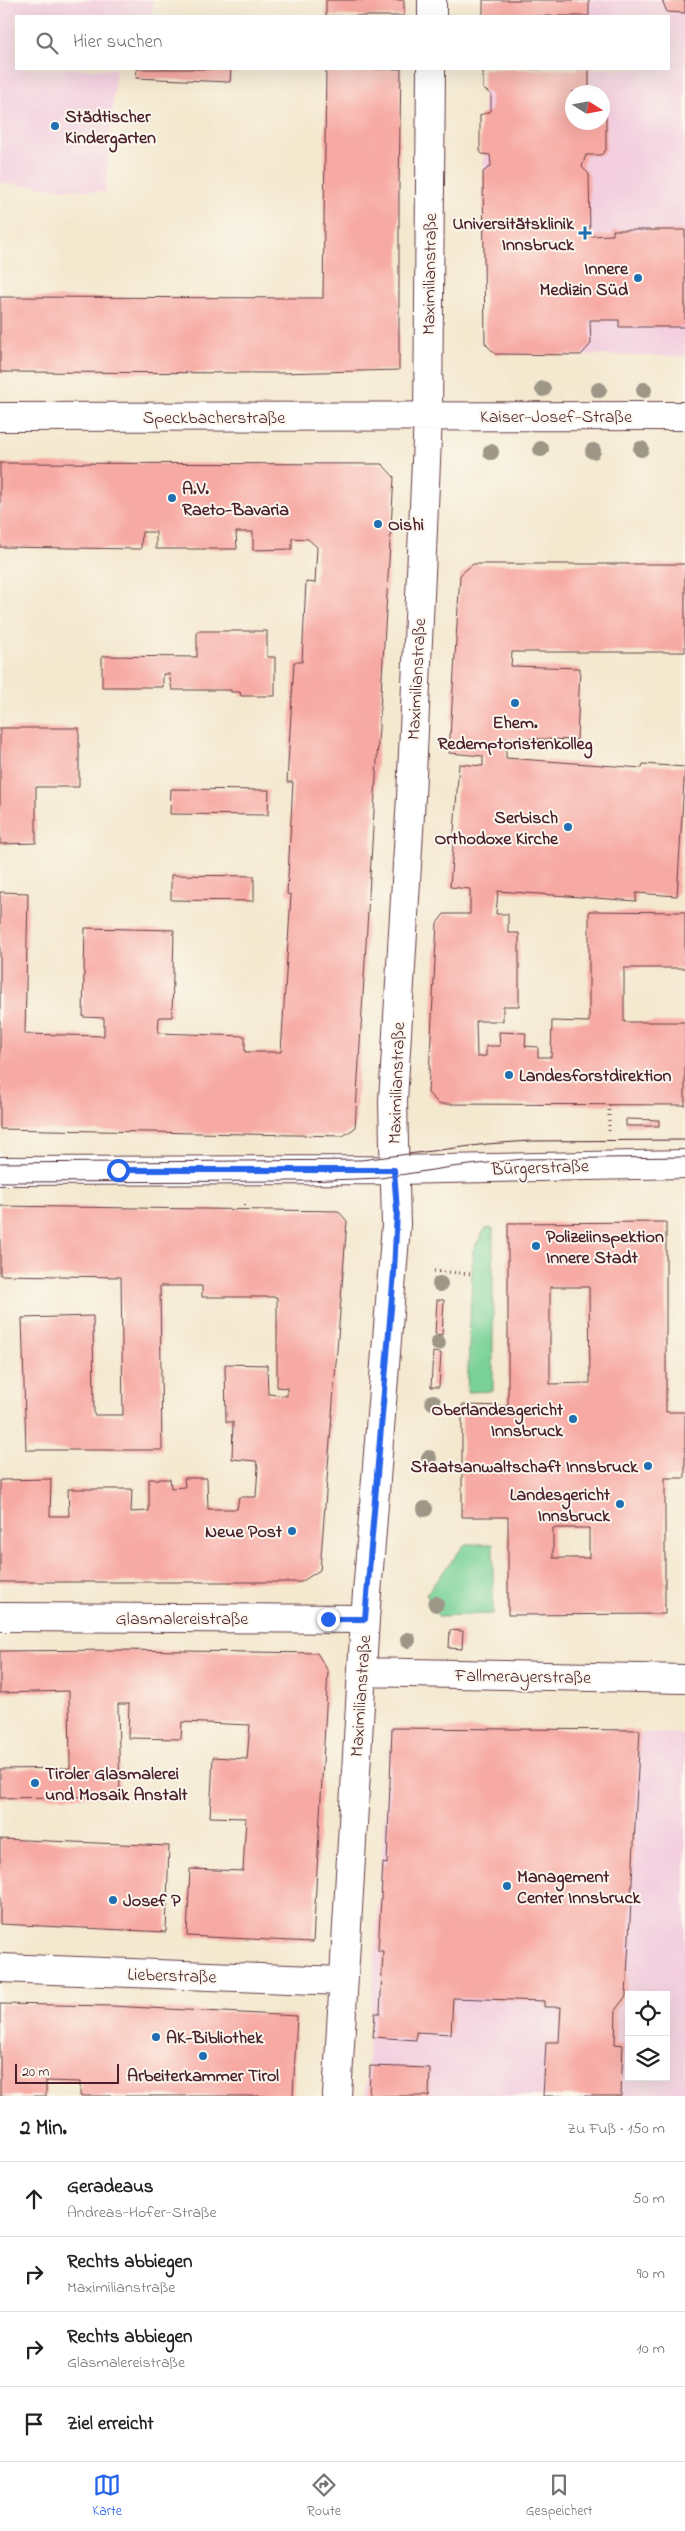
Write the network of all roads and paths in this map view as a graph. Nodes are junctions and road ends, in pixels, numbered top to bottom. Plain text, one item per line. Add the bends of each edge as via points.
1 (432, 0) edge
2 (432, 15) edge
3 (431, 70) edge
4 (685, 416) edge
5 (0, 417) edge
6 (428, 417) junction
7 (609, 1105) dead end
8 (609, 1131) dead end
9 (685, 1164) edge
10 (394, 1170) junction
11 (0, 1171) edge
12 (434, 1271) dead end
13 (471, 1274) dead end
14 (0, 1617) edge
15 (365, 1619) junction
16 (362, 1672) junction
17 (685, 1679) edge
18 (0, 1968) edge
19 (343, 1981) junction
20 (337, 2096) edge

1 - 2 street
3 - 6 street, Maximilianstraße
4 - 6 street, Kaiser-Josef-Straße
5 - 6 street, Speckbacherstraße
6 - 10 street, Maximilianstraße via 394,1091
7 - 8 path
9 - 10 street, Bürgerstraße
10 - 11 street, Bürgerstraße
10 - 15 street, Maximilianstraße via 397,1211 394,1272
12 - 13 path
14 - 15 street, Glasmalereistraße
15 - 16 street, Maximilianstraße
16 - 17 street, Fallmerayerstraße
16 - 19 street, Maximilianstraße
18 - 19 street, Lieberstraße
19 - 20 street, Maximilianstraße

